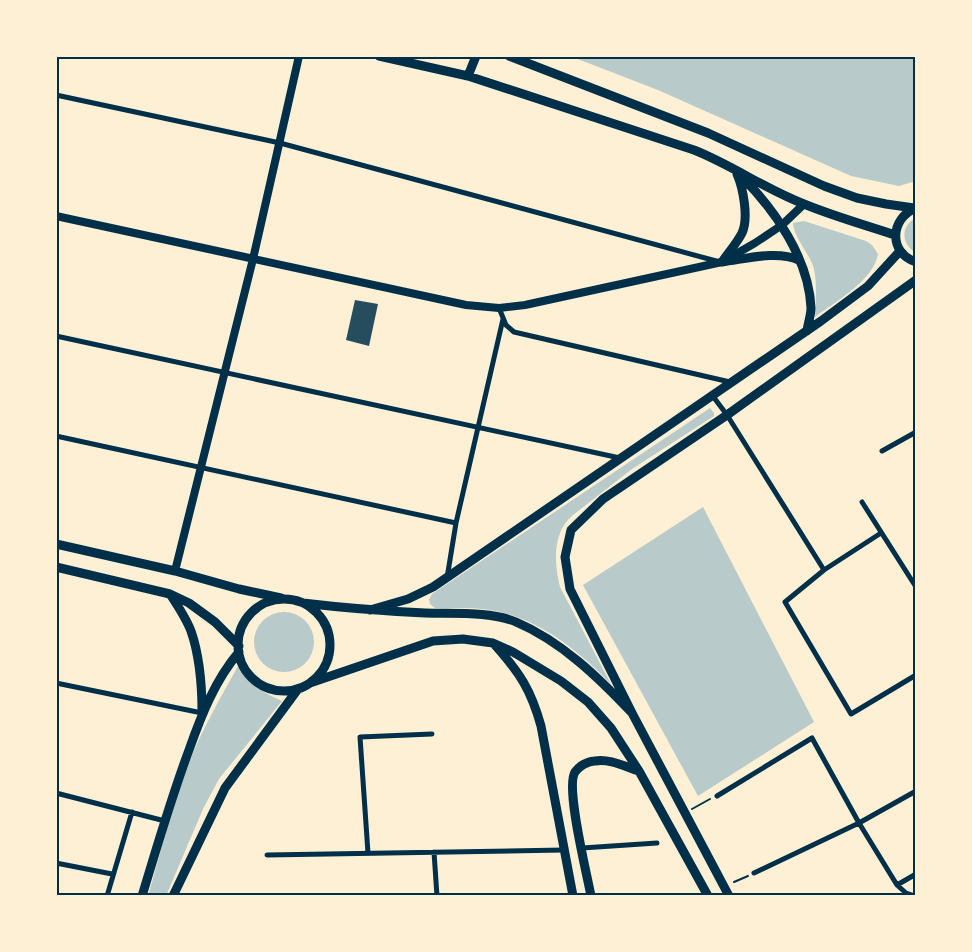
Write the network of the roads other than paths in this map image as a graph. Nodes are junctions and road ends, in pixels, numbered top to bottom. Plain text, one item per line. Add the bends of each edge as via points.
1 (299, 56) edge
2 (379, 56) edge
3 (476, 56) edge
4 (509, 56) edge
5 (468, 76) junction
6 (56, 95) edge
7 (280, 143) junction
8 (733, 168) junction
9 (804, 204) junction
10 (915, 208) edge
11 (56, 216) edge
12 (782, 225) junction
13 (895, 235) junction
14 (900, 251) junction
15 (253, 259) junction
16 (799, 260) junction
17 (722, 262) junction
18 (916, 262) edge
19 (916, 280) edge
20 (498, 308) junction
21 (503, 319) junction
22 (807, 330) junction
23 (56, 336) edge
24 (224, 373) junction
25 (730, 382) junction
26 (712, 395) junction
27 (727, 415) junction
28 (478, 427) junction
29 (916, 432) edge
30 (56, 436) edge
31 (882, 451) dead end
32 (621, 458) junction
33 (201, 467) junction
34 (862, 502) dead end
35 (456, 523) junction
36 (881, 533) junction
37 (56, 544) edge
38 (56, 567) edge
39 (824, 570) junction
40 (175, 571) junction
41 (446, 578) junction
42 (916, 587) edge
43 (170, 594) junction
44 (291, 600) junction
45 (303, 603) junction
46 (370, 610) junction
47 (493, 643) junction
48 (239, 649) junction
49 (916, 675) edge
50 (56, 683) edge
51 (310, 683) junction
52 (298, 689) junction
53 (202, 713) junction
54 (632, 713) junction
55 (432, 734) dead end
56 (639, 771) junction
57 (916, 791) edge
58 (56, 793) edge
59 (717, 796) road end
60 (132, 812) junction
61 (165, 821) junction
62 (859, 823) junction
63 (656, 843) dead end
64 (582, 848) junction
65 (564, 850) junction
66 (434, 852) junction
67 (368, 853) junction
68 (267, 855) dead end
69 (56, 863) edge
70 (754, 873) road end
71 (112, 874) junction
72 (916, 874) edge
73 (897, 885) junction
74 (906, 892) junction
75 (107, 896) edge
76 (142, 896) edge
77 (173, 896) edge
78 (436, 896) edge
79 (573, 896) edge
80 (591, 896) edge
81 (708, 896) edge
82 (730, 896) edge
83 (901, 896) edge
84 (915, 896) edge

1 - 7 street
2 - 5 main road
3 - 5 main road
4 - 10 main road via 708,133 824,186 857,198
5 - 8 main road via 694,150
6 - 7 street
7 - 15 street
7 - 17 street
8 - 9 main road
8 - 12 main road via 763,198
8 - 17 main road via 744,199 743,231
9 - 12 street
9 - 13 main road
10 - 13 main road via 900,218
11 - 15 street
12 - 16 main road
12 - 17 street
13 - 14 main road
14 - 18 main road
14 - 22 main road via 868,286
15 - 20 street via 466,305
15 - 24 street
16 - 17 main road via 790,256 770,256
16 - 22 main road via 811,308
17 - 20 street via 534,304
19 - 27 main road
20 - 21 street
21 - 25 street via 514,332
21 - 28 street
22 - 25 main road
23 - 24 street
24 - 28 street
24 - 33 street
25 - 26 main road
26 - 27 street
26 - 32 main road
27 - 39 street
27 - 54 main road via 603,499 571,530 565,557 570,589
28 - 32 street
28 - 35 street
29 - 31 street
30 - 33 street
32 - 41 main road
33 - 35 street
33 - 40 street
34 - 36 street
35 - 41 street
36 - 39 street
36 - 42 street
37 - 40 main road
38 - 43 main road
39 - 49 street via 785,602 851,714
40 - 44 main road
41 - 46 main road via 408,599
43 - 48 main road via 215,622
43 - 53 main road via 191,631 198,657
44 - 45 main road
44 - 48 main road via 271,602 254,611 240,633
45 - 46 main road
45 - 51 main road via 315,611 329,634 328,662
46 - 54 main road via 488,616 514,621 544,636 582,665
47 - 51 main road via 433,640
47 - 56 main road via 561,681 588,702 611,728
47 - 65 main road via 515,666 536,706
48 - 52 main road via 243,665 260,684 285,691
48 - 53 main road
50 - 53 street
51 - 52 main road
52 - 77 main road via 225,788
53 - 61 main road
54 - 82 main road
55 - 67 street via 360,737
56 - 64 main road via 594,760 575,772 571,785
56 - 81 main road
57 - 62 street
58 - 60 street
59 - 62 street via 812,738
60 - 61 street
60 - 71 street
61 - 76 main road
62 - 70 street
62 - 73 street
63 - 64 street
64 - 65 main road
64 - 80 main road
65 - 66 street
65 - 79 main road
66 - 67 street
66 - 78 street
67 - 68 street
69 - 71 street
71 - 75 street
72 - 73 street
73 - 74 street
74 - 83 street
74 - 84 street

